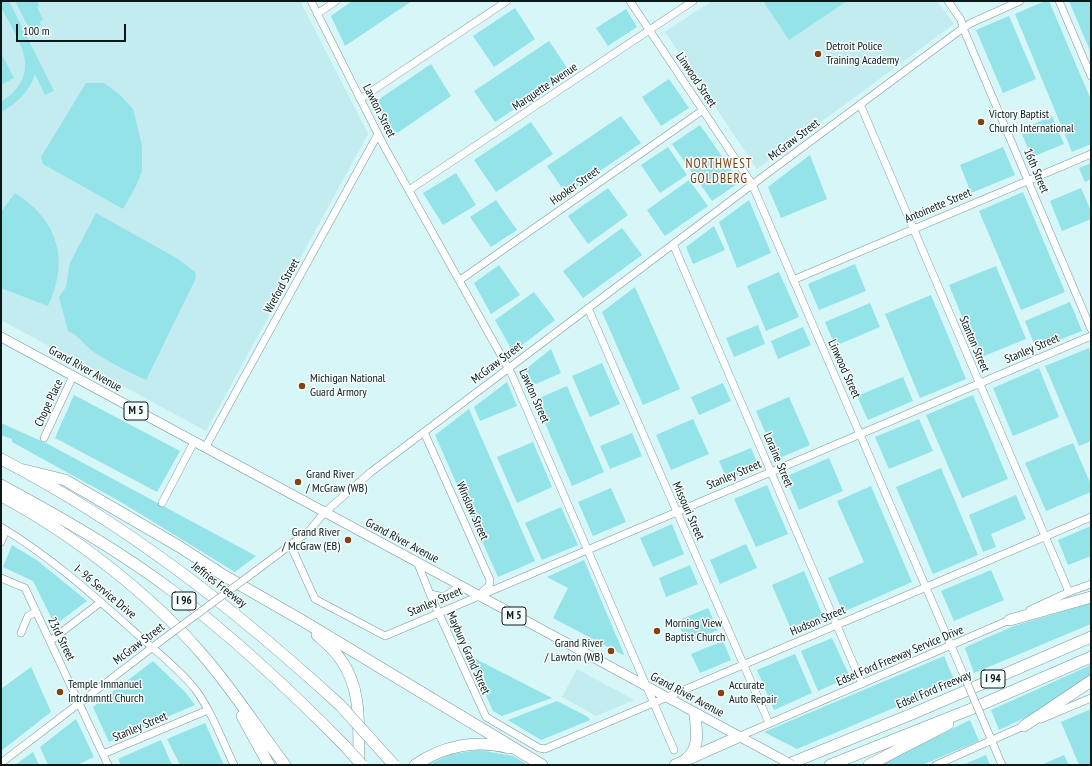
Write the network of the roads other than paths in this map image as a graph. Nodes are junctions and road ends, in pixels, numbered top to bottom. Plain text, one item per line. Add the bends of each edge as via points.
1 (311, 1) edge
2 (336, 1) edge
3 (507, 1) edge
4 (630, 1) edge
5 (693, 1) edge
6 (948, 1) edge
7 (1020, 1) edge
8 (1059, 1) edge
9 (318, 14) junction
10 (963, 28) junction
11 (650, 30) junction
12 (1091, 76) edge
13 (360, 99) junction
14 (860, 104) junction
15 (702, 110) junction
16 (378, 134) junction
17 (1091, 154) edge
18 (1028, 180) junction
19 (752, 184) junction
20 (409, 190) junction
21 (913, 229) junction
22 (673, 244) junction
23 (460, 280) junction
24 (793, 280) junction
25 (588, 308) junction
26 (1091, 329) edge
27 (1091, 336) edge
28 (1, 337) edge
29 (509, 368) junction
30 (73, 376) junction
31 (979, 384) junction
32 (424, 432) junction
33 (860, 433) junction
34 (44, 438) dead end
35 (194, 442) junction
36 (205, 448) junction
37 (1, 459) edge
38 (20, 469) junction
39 (771, 472) junction
40 (1, 485) edge
41 (1, 496) edge
42 (162, 504) dead end
43 (676, 511) junction
44 (324, 513) junction
45 (1091, 517) edge
46 (3, 529) edge
47 (1045, 537) junction
48 (1, 542) edge
49 (291, 546) junction
50 (588, 549) junction
51 (418, 564) junction
52 (1, 578) edge
53 (1091, 584) edge
54 (460, 586) junction
55 (925, 587) junction
56 (1069, 592) junction
57 (430, 594) junction
58 (477, 596) junction
59 (1091, 597) edge
60 (101, 602) junction
61 (36, 612) junction
62 (438, 613) junction
63 (1010, 620) junction
64 (303, 621) junction
65 (836, 625) junction
66 (21, 633) dead end
67 (1091, 637) edge
68 (50, 641) junction
69 (951, 646) junction
70 (152, 648) junction
71 (1091, 656) edge
72 (743, 665) junction
73 (1091, 681) edge
74 (862, 684) junction
75 (648, 688) junction
76 (231, 692) junction
77 (666, 698) junction
78 (1091, 698) edge
79 (654, 702) junction
80 (79, 703) junction
81 (971, 709) junction
82 (208, 710) junction
83 (695, 714) junction
84 (769, 723) junction
85 (1024, 726) junction
86 (738, 737) junction
87 (992, 741) junction
88 (552, 745) joint
89 (674, 750) dead end
90 (103, 754) junction
91 (527, 756) junction
92 (1, 763) edge
93 (680, 763) edge
94 (108, 765) edge
95 (234, 765) edge
96 (269, 765) edge
97 (285, 765) edge
98 (360, 765) edge
99 (394, 765) edge
100 (415, 765) edge
101 (542, 765) edge
102 (786, 765) edge
103 (792, 765) edge
104 (830, 765) edge
105 (869, 765) edge
106 (936, 765) edge
107 (1002, 765) edge

1 - 9 street, Lawton Street
2 - 9 street
3 - 13 street
4 - 11 street, Linwood Street
5 - 11 street, Marquette Avenue
6 - 10 street, 16th Street via 961,20
7 - 10 street, McGraw Street
8 - 12 street
9 - 13 street, Lawton Street
10 - 14 street, McGraw Street
10 - 18 street, 16th Street
11 - 15 street, Linwood Street
11 - 20 street, Marquette Avenue
13 - 16 street, Lawton Street
14 - 19 street, McGraw Street
14 - 21 street, Stanton Street
15 - 19 street, Linwood Street
15 - 23 street, Hooker Street
16 - 20 street, Lawton Street
16 - 36 street, Wreford Street
17 - 18 street, Antoinette Street
18 - 21 street, Antoinette Street
18 - 26 street, 16th Street
19 - 22 street, McGraw Street
19 - 24 street, Linwood Street
20 - 23 street, Lawton Street
21 - 24 street, Antoinette Street
21 - 31 street, Stanton Street
22 - 25 street, McGraw Street
22 - 39 street, Loraine Street
23 - 29 street, Lawton Street
24 - 33 street, Linwood Street
25 - 29 street, McGraw Street
25 - 43 street, Missouri Street
27 - 31 street, Stanley Street
28 - 30 main road, Grand River Avenue / M 5
29 - 32 street, McGraw Street
29 - 50 street, Lawton Street
30 - 34 street, Chope Place
30 - 35 main road, Grand River Avenue / M 5
31 - 33 street, Stanley Street
31 - 47 street, Stanton Street
32 - 44 street, McGraw Street via 371,472
32 - 58 street, Winslow Street via 490,580 489,586
33 - 39 street, Stanley Street
33 - 55 street, Linwood Street
35 - 36 main road, Grand River Avenue / M 5
35 - 42 street
36 - 44 main road, Grand River Avenue / M 5
37 - 38 highway, Jeffries Freeway / I 96
38 - 64 highway via 65,480
38 - 99 highway, Jeffries Freeway / I 96, bridge via 86,506 156,553 256,630 340,705
39 - 43 street, Stanley Street
39 - 65 street, Loraine Street
40 - 98 highway, I 96, bridge via 78,529 172,592 267,670 345,746
41 - 76 highway via 60,531 155,606 201,653
43 - 50 street, Stanley Street
43 - 72 street, Missouri Street
44 - 49 street, McGraw Street via 316,525
44 - 51 main road, Grand River Avenue / M 5
45 - 47 street, Hudson Street
46 - 48 street
46 - 60 street, I- 96 Service Drive via 39,552
47 - 55 street, Hudson Street
47 - 56 street, Stanton Street
49 - 62 street, Stanley Street via 315,600 385,636
49 - 70 street, McGraw Street, bridge
50 - 58 street, Stanley Street
50 - 75 street, Lawton Street
51 - 54 main road, Grand River Avenue / M 5
51 - 57 street, Maybury Grand Street
52 - 61 street, 23rd Street via 24,588
53 - 56 street, Edsel Ford Freeway Service Drive
54 - 57 street, Maybury Grand Street via 444,597
54 - 58 main road, Grand River Avenue / M 5
55 - 65 street, Hudson Street
55 - 69 street, Linwood Street
56 - 63 street, Edsel Ford Freeway Service Drive
57 - 62 street, Maybury Grand Street
58 - 62 street, Stanley Street
58 - 75 main road, Grand River Avenue / M 5
59 - 63 highway
60 - 68 street
60 - 70 street, I- 96 Service Drive
61 - 66 street via 28,616
61 - 68 street, 23rd Street
62 - 88 street, Maybury Grand Street via 480,707 488,718 539,748
63 - 69 street, Edsel Ford Freeway Service Drive
64 - 91 highway
64 - 98 highway via 334,650 351,678 357,702
65 - 72 street, Hudson Street
65 - 74 street, Loraine Street
67 - 102 highway, Edsel Ford Freeway / I 94
68 - 80 street, 23rd Street
69 - 74 street, Edsel Ford Freeway Service Drive
69 - 87 street, Linwood Street, bridge
70 - 80 street, McGraw Street
70 - 82 street, I- 96 Service Drive via 194,688
71 - 81 highway, I 94
72 - 77 street, Hudson Street
72 - 84 street, Missouri Street
73 - 85 highway
74 - 84 street, Edsel Ford Freeway Service Drive
75 - 77 main road, Grand River Avenue / M 5
75 - 79 street, Lawton Street
76 - 96 highway
76 - 97 highway
77 - 79 street, Hudson Street
77 - 83 main road, Grand River Avenue / M 5
78 - 85 street
79 - 88 street, Hudson Street
79 - 89 street, Lawton Street
80 - 90 street, 23rd Street
80 - 92 street, McGraw Street
81 - 104 highway, I 94
81 - 105 highway via 943,727
82 - 90 street, Stanley Street
82 - 95 street, I- 96 Service Drive
83 - 86 main road, Grand River Avenue / M 5
83 - 93 highway via 697,744 692,754
84 - 86 street, Edsel Ford Freeway Service Drive
85 - 87 street
86 - 93 highway
86 - 103 main road, Grand River Avenue / M 5, bridge
87 - 106 street
87 - 107 street, Linwood Street
90 - 94 street, 23rd Street
91 - 100 highway via 499,746 470,744 443,750
91 - 101 highway

